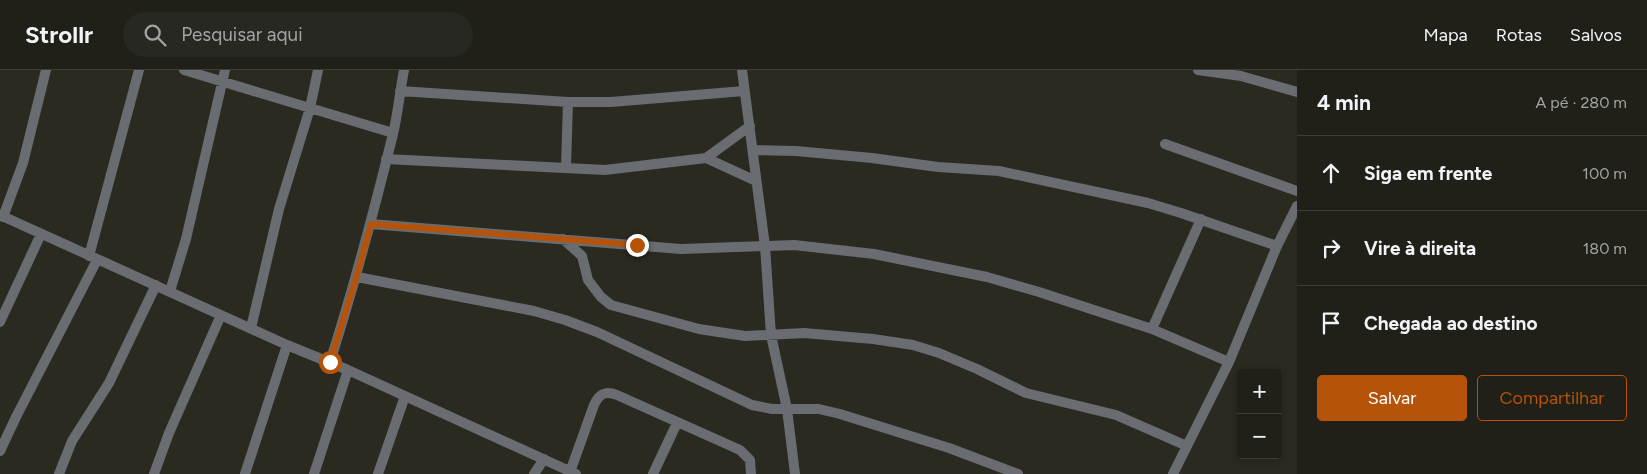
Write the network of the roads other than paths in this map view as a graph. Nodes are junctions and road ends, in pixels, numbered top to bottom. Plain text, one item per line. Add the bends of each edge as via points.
1 (46, 70) edge
2 (139, 70) edge
3 (184, 70) edge
4 (226, 70) edge
5 (318, 70) edge
6 (404, 70) edge
7 (742, 70) edge
8 (1198, 70) edge
9 (222, 82) junction
10 (400, 91) junction
11 (744, 91) junction
12 (1297, 92) edge
13 (568, 102) junction
14 (310, 108) junction
15 (750, 126) junction
16 (393, 133) junction
17 (1165, 144) dead end
18 (753, 150) junction
19 (706, 158) junction
20 (386, 159) junction
21 (566, 167) junction
22 (756, 181) junction
23 (1297, 191) edge
24 (1297, 206) edge
25 (1, 216) edge
26 (1295, 218) edge
27 (1201, 219) junction
28 (371, 224) junction
29 (40, 234) junction
30 (562, 238) junction
31 (765, 246) junction
32 (1276, 246) junction
33 (93, 258) junction
34 (356, 278) junction
35 (156, 285) junction
36 (170, 291) junction
37 (221, 315) junction
38 (0, 322) edge
39 (251, 328) junction
40 (1152, 329) junction
41 (771, 335) junction
42 (287, 345) junction
43 (330, 362) junction
44 (1229, 362) junction
45 (348, 370) junction
46 (405, 396) junction
47 (787, 409) junction
48 (677, 423) junction
49 (1187, 446) junction
50 (0, 451) edge
51 (544, 459) junction
52 (538, 473) edge
53 (573, 473) edge
54 (59, 474) edge
55 (154, 474) edge
56 (245, 474) edge
57 (314, 474) edge
58 (378, 474) edge
59 (653, 474) edge
60 (751, 474) edge
61 (795, 474) edge
62 (1018, 474) edge
63 (1173, 474) edge

1 - 25 street via 23,163
2 - 33 street
3 - 9 street
4 - 9 street
5 - 14 street
6 - 10 street
7 - 11 street
8 - 12 street via 1241,76
9 - 14 street
9 - 36 street via 186,239
10 - 13 street
10 - 16 street
11 - 13 street via 612,102
11 - 15 street
13 - 21 street
14 - 16 street
14 - 39 street via 279,208
15 - 18 street
15 - 19 street
16 - 20 street
17 - 23 street
18 - 22 street
18 - 27 street via 796,151 998,171 1140,201
19 - 21 street via 625,169
19 - 22 street
20 - 21 street
20 - 28 street
22 - 31 street
24 - 26 street
25 - 29 street
26 - 32 street
27 - 32 street
27 - 40 street
28 - 30 street
28 - 34 street
29 - 33 street
29 - 38 street
30 - 31 street via 681,249
30 - 41 street via 582,256 588,280 611,305 699,328 745,336
31 - 40 street via 794,245 874,254 987,277
31 - 41 street
32 - 44 street
33 - 35 street
33 - 50 street
34 - 43 street
34 - 47 street via 566,320 752,405
35 - 36 street
35 - 54 street via 108,383 72,441
36 - 37 street
37 - 39 street
37 - 55 street
39 - 42 street
40 - 44 street
41 - 47 street
41 - 49 street via 834,335 912,345 977,368 1026,393 1116,415
42 - 43 street
42 - 56 street
43 - 45 street
44 - 49 street
45 - 46 street
45 - 57 street
46 - 51 street
46 - 58 street
47 - 61 street
47 - 62 street via 818,409 840,414 949,448
48 - 53 street via 617,395 604,393 594,405
48 - 59 street
48 - 60 street via 745,454 752,464
49 - 63 street
51 - 52 street
51 - 53 street

